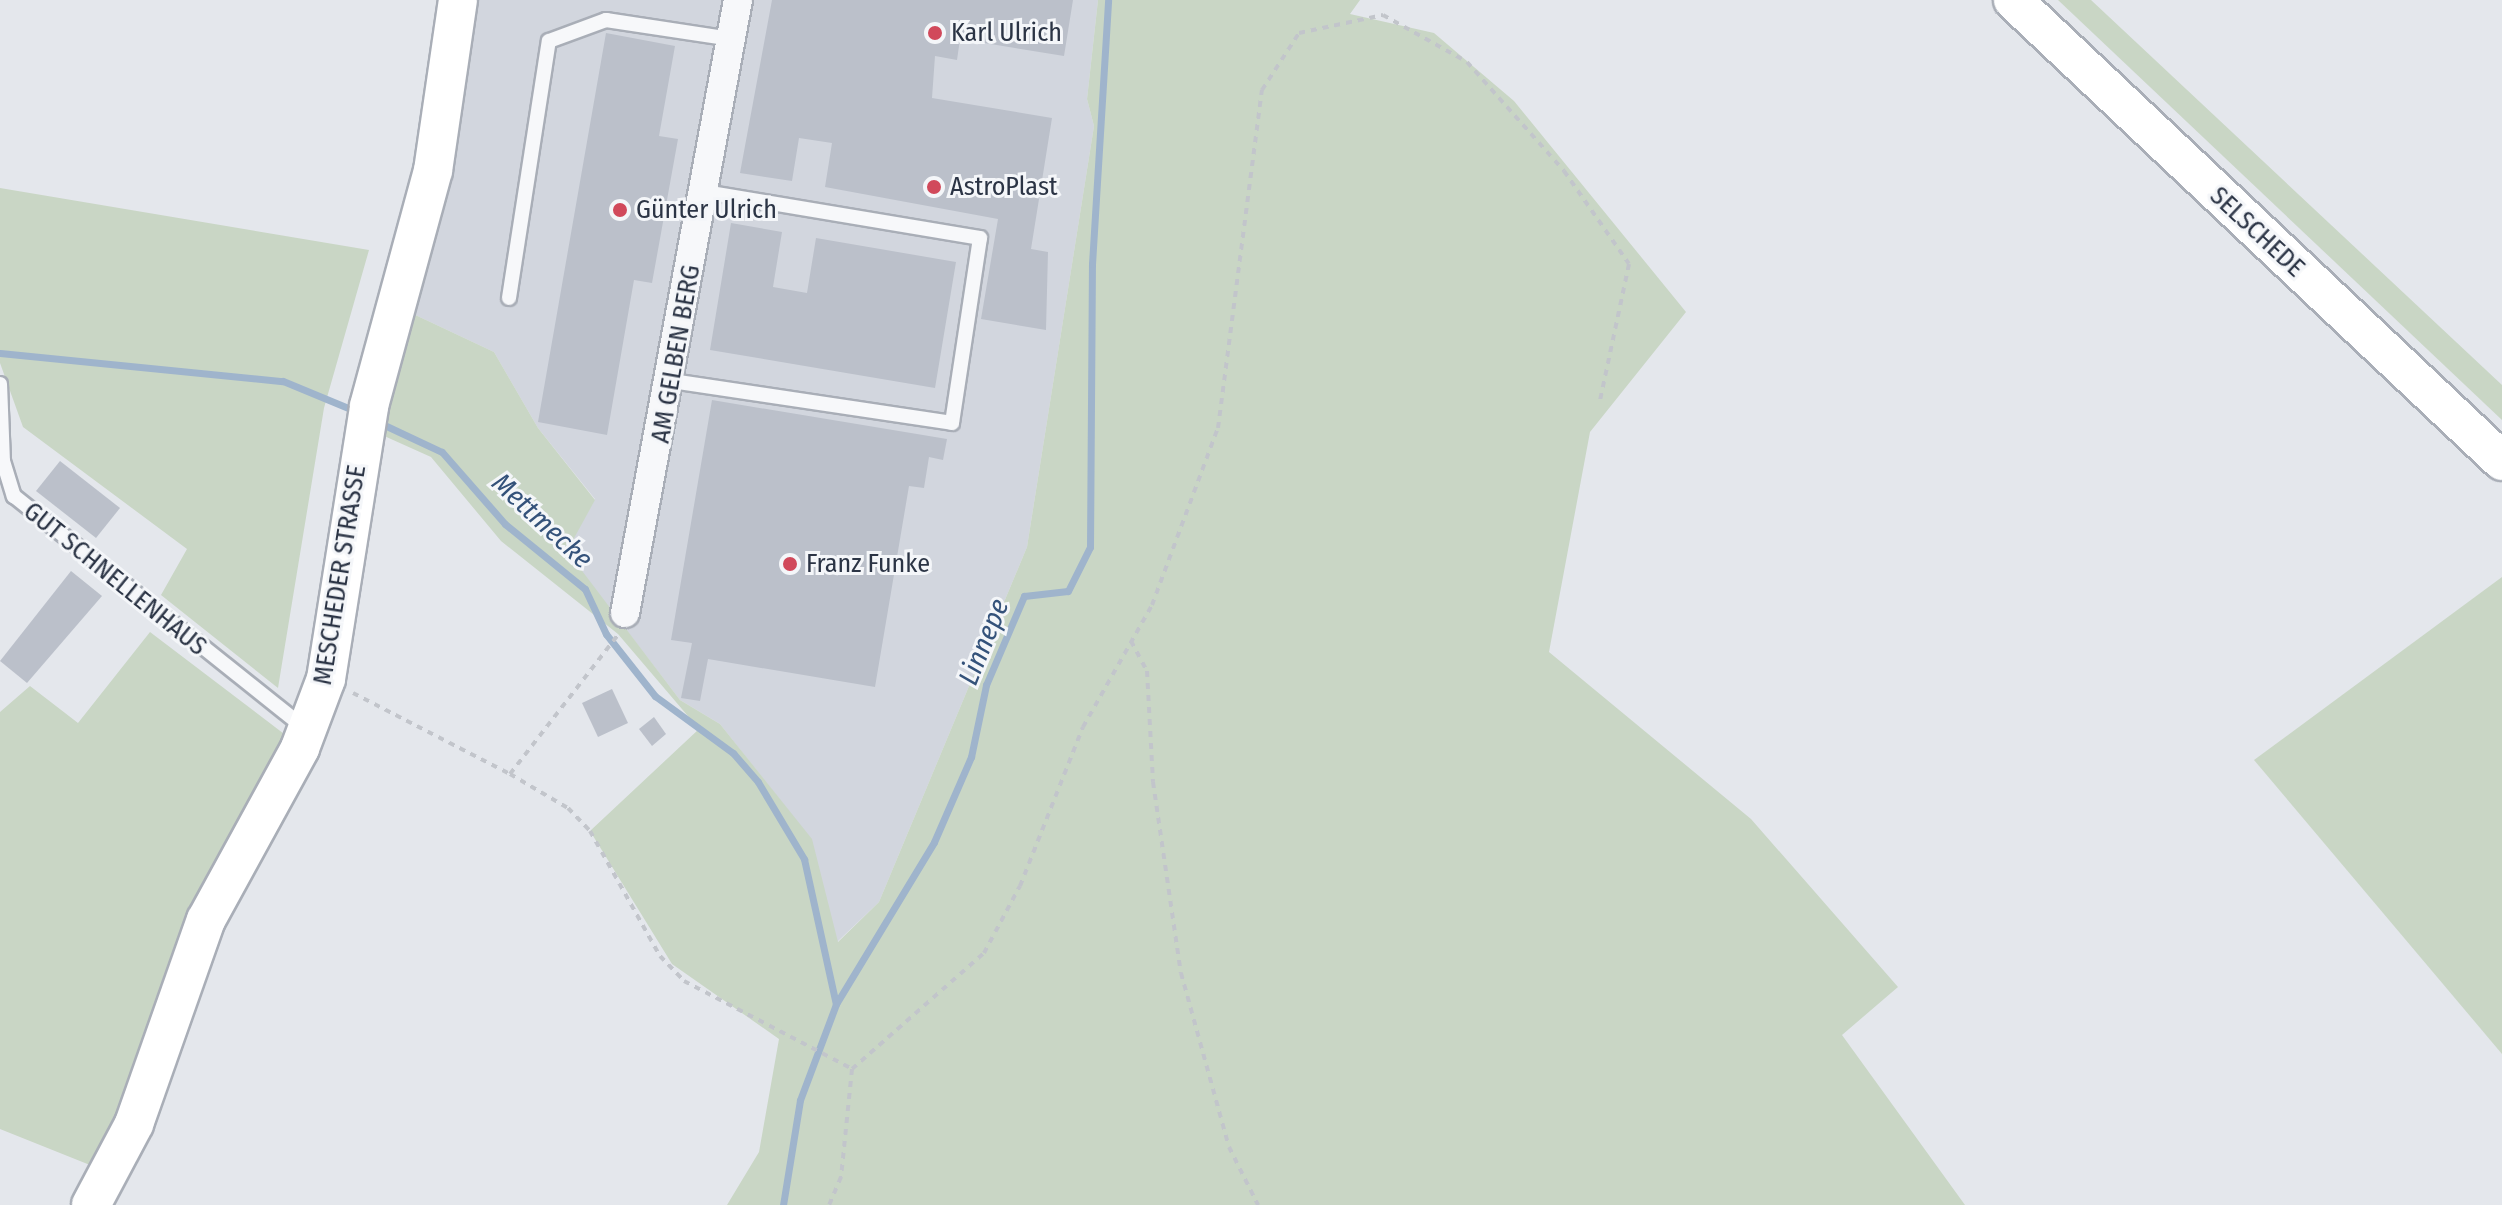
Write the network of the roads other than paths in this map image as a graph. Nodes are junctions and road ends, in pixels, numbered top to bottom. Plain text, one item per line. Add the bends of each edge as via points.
1 (458, 0) edge
2 (738, 0) edge
3 (2013, 0) edge
4 (731, 39) junction
5 (704, 192) junction
6 (509, 298) dead end
7 (672, 381) junction
8 (0, 384) edge
9 (2502, 461) edge
10 (622, 623) road end
11 (308, 731) junction
12 (91, 1205) edge

1 - 11 main road, MESCHEDER STRASSE via 433,171 366,419 326,679
2 - 4 street, AM GELBEN BERG
3 - 9 main road, SELSCHEDE
4 - 5 street, AM GELBEN BERG
4 - 6 lane via 606,20 549,41
5 - 7 street, AM GELBEN BERG
5 - 7 lane via 980,238 952,423
7 - 10 street, AM GELBEN BERG
8 - 11 lane, GUT SCHNELLENHAUS via 3,461 14,496
11 - 12 main road, MESCHEDER STRASSE via 206,920 134,1124

